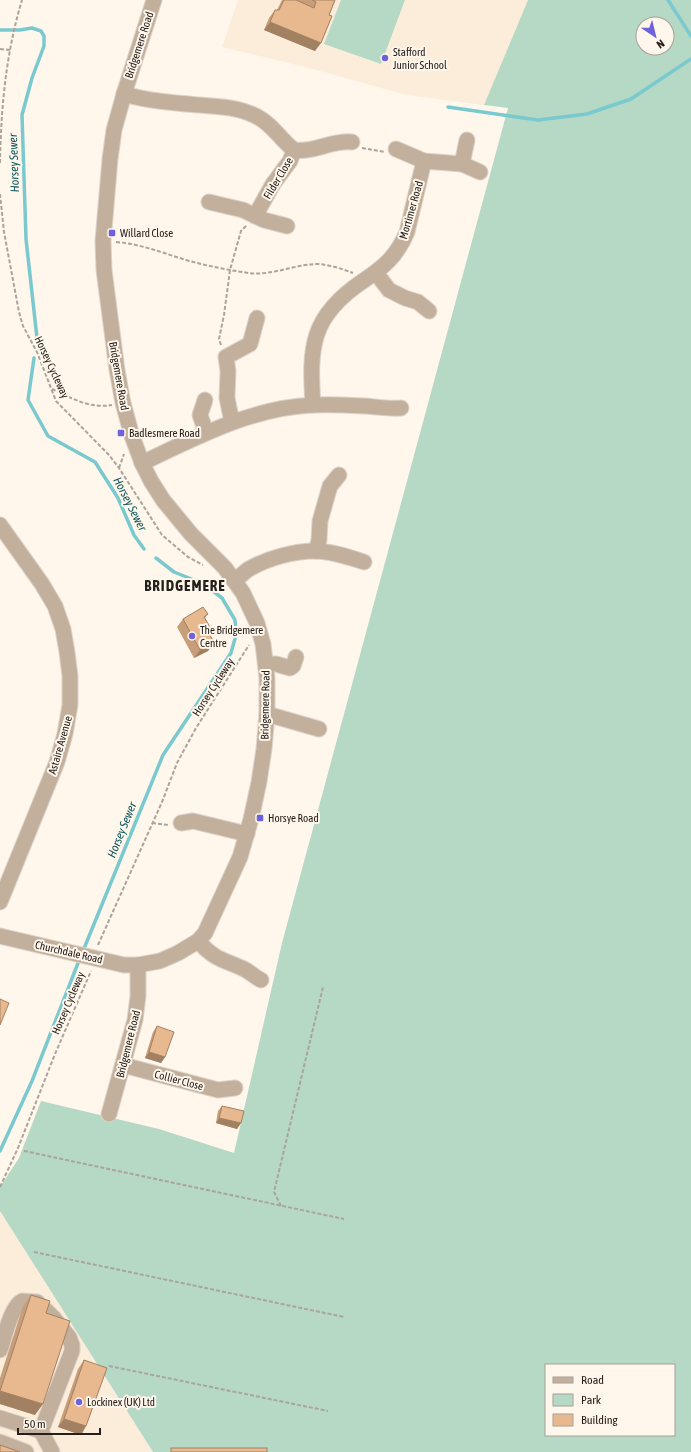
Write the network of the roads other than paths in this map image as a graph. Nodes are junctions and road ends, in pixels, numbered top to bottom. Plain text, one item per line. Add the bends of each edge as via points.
1 (154, 0) edge
2 (124, 94) junction
3 (467, 140) dead end
4 (352, 142) road end
5 (294, 150) junction
6 (396, 150) road end
7 (424, 161) junction
8 (462, 164) junction
9 (480, 172) dead end
10 (209, 202) dead end
11 (255, 216) junction
12 (286, 226) dead end
13 (370, 277) junction
14 (429, 310) dead end
15 (257, 318) dead end
16 (205, 400) dead end
17 (312, 405) junction
18 (401, 408) dead end
19 (232, 422) junction
20 (206, 432) junction
21 (142, 463) junction
22 (339, 475) dead end
23 (0, 525) edge
24 (316, 551) junction
25 (364, 562) dead end
26 (235, 581) junction
27 (296, 657) dead end
28 (266, 664) junction
29 (267, 714) junction
30 (319, 729) dead end
31 (181, 823) road end
32 (247, 834) junction
33 (0, 902) edge
34 (0, 936) edge
35 (198, 941) junction
36 (138, 965) junction
37 (261, 980) dead end
38 (123, 1065) junction
39 (234, 1088) dead end
40 (109, 1114) dead end
41 (0, 1350) edge
42 (0, 1418) edge
43 (41, 1432) junction
44 (0, 1442) edge
45 (26, 1452) edge
46 (52, 1452) edge

1 - 2 street, Bridgemere Road
2 - 5 street via 155,101 248,112 271,126
2 - 21 street, Bridgemere Road via 114,130 110,159 103,241 104,270 123,402
3 - 8 street
4 - 5 street, Filder Close via 342,141 309,150
5 - 11 street, Filder Close via 290,161
6 - 7 street
7 - 8 street
7 - 13 street, Mortimer Road via 402,243 386,264
8 - 9 street
10 - 11 street via 243,210
11 - 12 street
13 - 14 street via 389,290 418,302
13 - 17 street, Mortimer Road via 335,304 316,334 311,379
15 - 19 street via 250,344 226,357 227,398
16 - 20 street via 200,415
17 - 18 street
17 - 19 street via 273,411
19 - 20 street
20 - 21 street
21 - 26 street, Bridgemere Road via 163,500
22 - 24 street via 330,486 320,521
23 - 33 street, Astaire Avenue via 55,606 63,629 70,676 70,705 57,762
24 - 25 street
24 - 26 street via 260,563
26 - 28 street, Bridgemere Road via 250,605 257,623
27 - 28 street via 290,668
28 - 29 street, Bridgemere Road
29 - 30 street
29 - 32 street, Bridgemere Road via 259,782
31 - 32 street via 193,821
32 - 35 street, Bridgemere Road via 240,857 210,924
34 - 36 street, Churchdale Road via 124,965
35 - 36 street, Bridgemere Road via 160,961
35 - 37 street via 216,958 244,969
36 - 38 street, Bridgemere Road via 136,1014
38 - 39 street, Collier Close via 218,1090
38 - 40 street, Bridgemere Road
41 - 43 street via 14,1309 22,1301 37,1302 69,1337 72,1351
42 - 43 street
43 - 46 street
44 - 45 street

